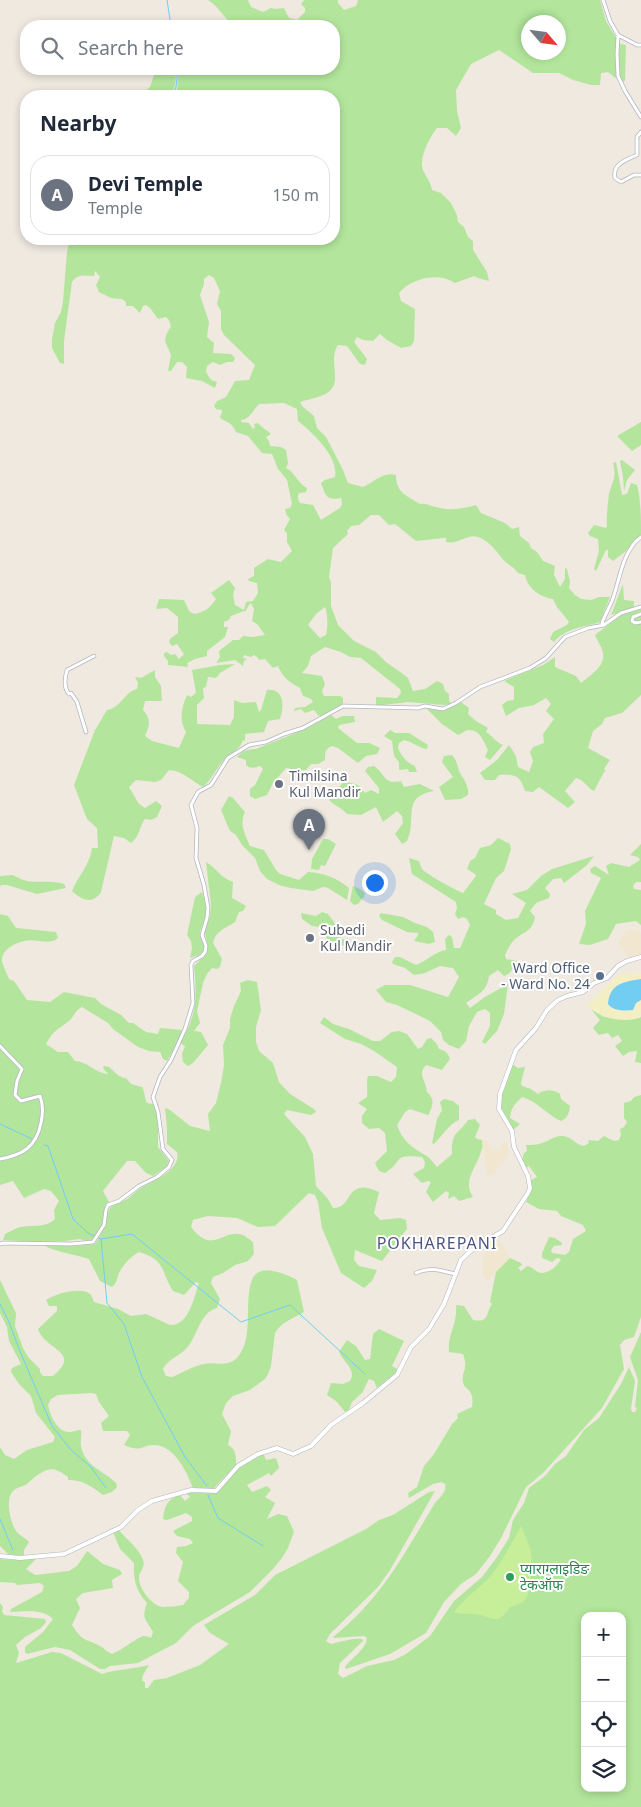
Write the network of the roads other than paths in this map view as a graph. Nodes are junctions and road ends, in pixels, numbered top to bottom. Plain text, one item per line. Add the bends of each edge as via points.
1 (603, 0) edge
2 (618, 35) junction
3 (641, 45) edge
4 (641, 118) edge
5 (641, 132) edge
6 (641, 175) edge
7 (641, 537) edge
8 (641, 607) edge
9 (641, 614) edge
10 (641, 622) edge
11 (604, 625) junction
12 (94, 656) dead end
13 (86, 732) dead end
14 (641, 957) edge
15 (0, 1046) edge
16 (0, 1159) edge
17 (0, 1244) edge
18 (416, 1273) dead end
19 (455, 1274) junction
20 (0, 1556) edge

1 - 2 street
2 - 3 street
2 - 4 street via 618,76
5 - 6 street via 637,137 637,155 621,163 614,173 620,182
7 - 11 street via 628,554 602,623
8 - 11 street via 621,613
9 - 10 street via 632,620
11 - 17 street via 565,637 546,658 530,668 480,687 443,709 343,706 303,728 266,742 250,744 228,758 210,785 194,796 191,805 197,828 196,858 204,885 208,918 202,935 205,952 191,965 193,1003 185,1029 153,1097 162,1149 172,1160 171,1165 156,1178 108,1205 104,1225 93,1242
12 - 13 street via 67,670 64,677 66,690 77,702
14 - 19 street via 618,966 607,978 583,992 558,1000 516,1050 500,1094 499,1109 512,1131 514,1147 530,1188 503,1231 464,1256
15 - 16 street via 22,1069 16,1081 15,1095 21,1101 40,1096 42,1111 34,1144
18 - 19 street via 426,1268
19 - 20 street via 444,1304 429,1329 411,1348 397,1375 331,1425 306,1449 293,1454 277,1448 258,1454 238,1466 216,1491 191,1490 152,1501 121,1527 64,1554 20,1558

